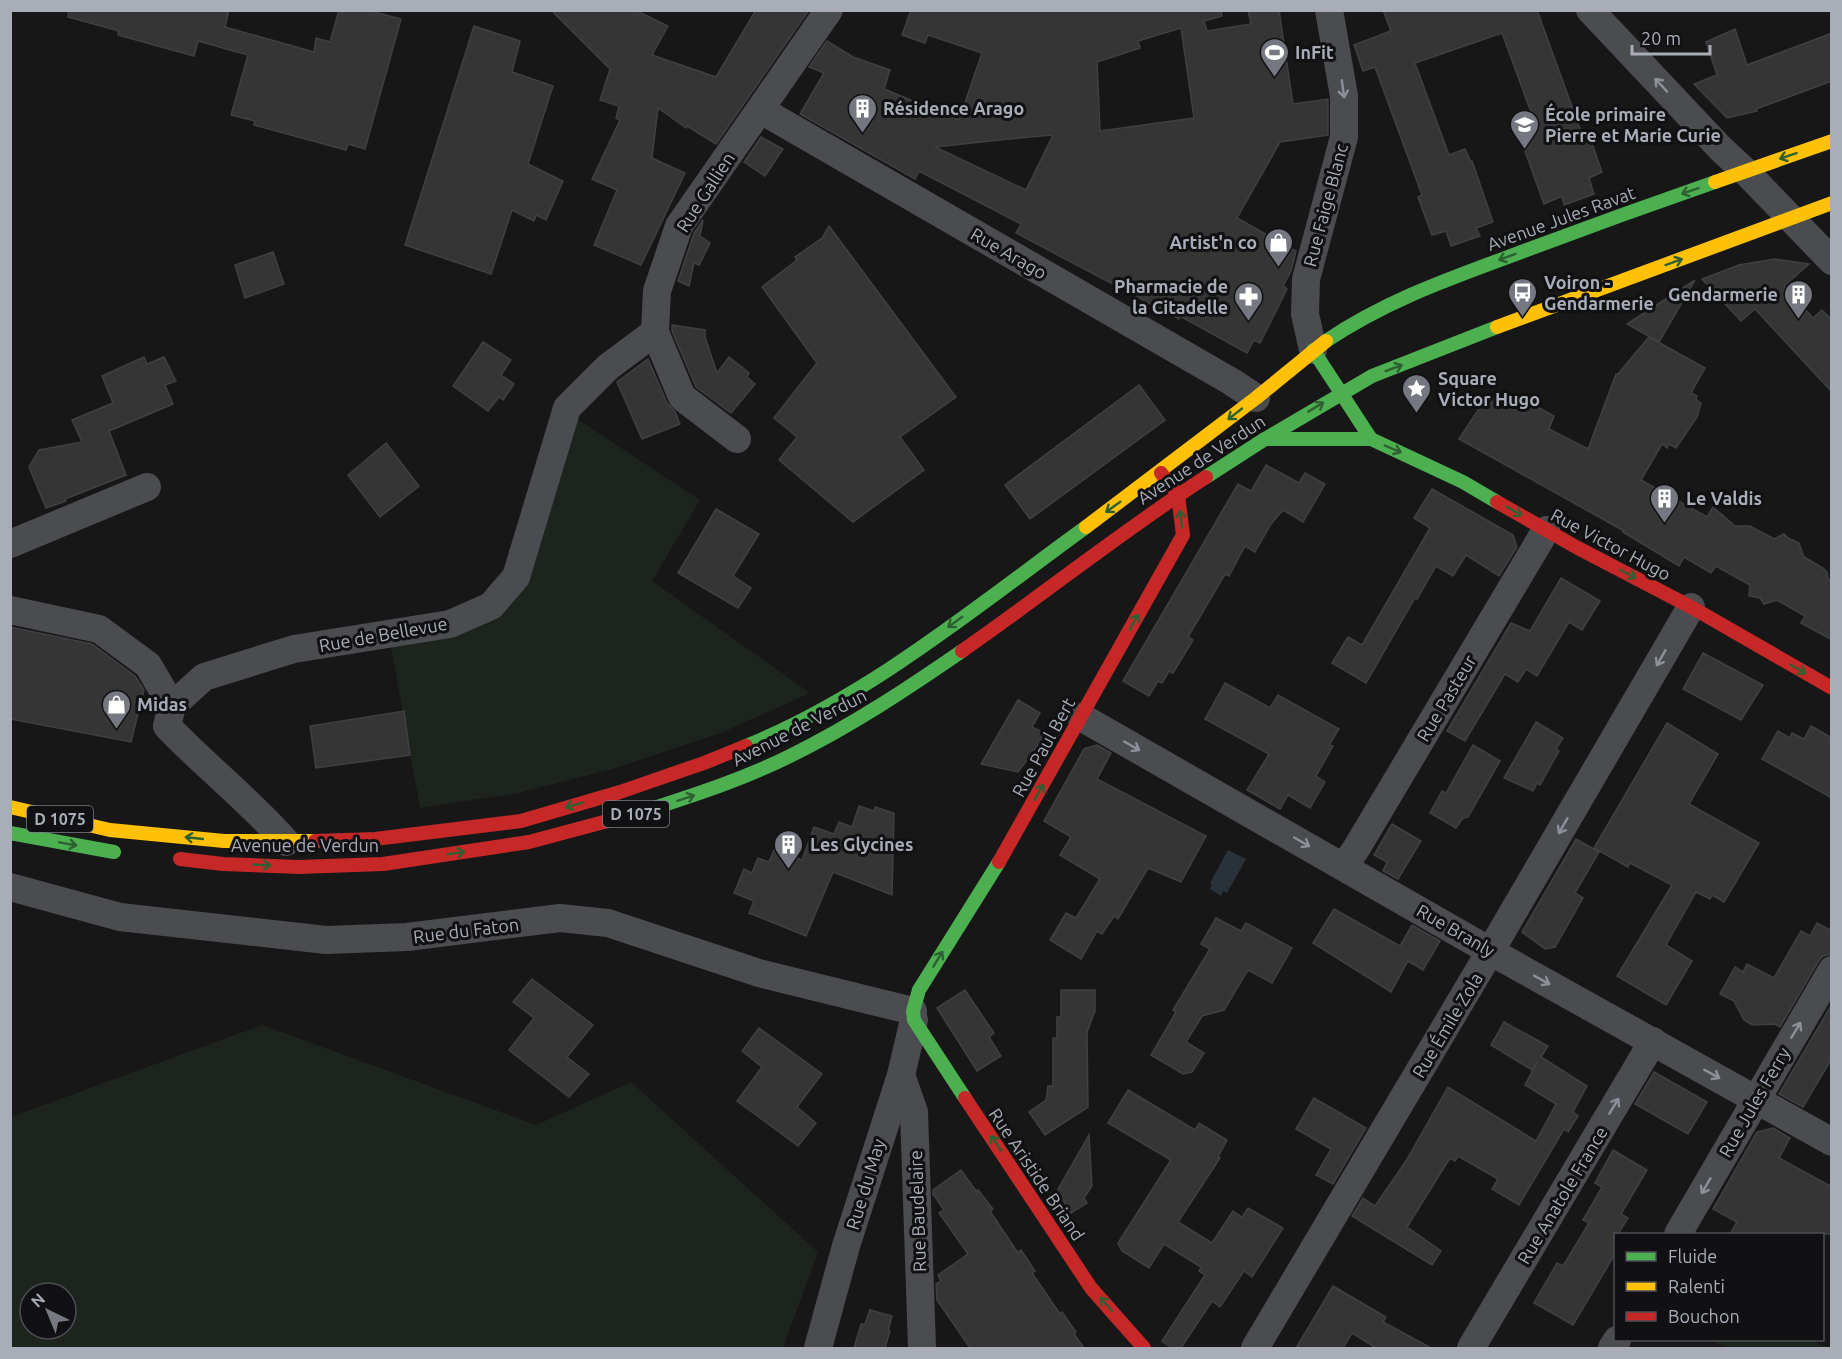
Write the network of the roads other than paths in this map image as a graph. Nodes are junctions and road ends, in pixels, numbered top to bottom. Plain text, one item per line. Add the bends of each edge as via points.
1 (829, 10) edge
2 (1329, 10) edge
3 (1590, 10) edge
4 (761, 110) junction
5 (1832, 141) edge
6 (1746, 172) junction
7 (1832, 203) edge
8 (1790, 218) junction
9 (1832, 261) edge
10 (656, 332) junction
11 (1313, 350) junction
12 (1341, 393) junction
13 (1256, 398) junction
14 (1265, 438) junction
15 (737, 439) dead end
16 (1371, 440) junction
17 (1160, 472) junction
18 (147, 487) dead end
19 (1178, 495) junction
20 (1546, 530) junction
21 (10, 544) edge
22 (1691, 607) junction
23 (10, 610) edge
24 (1832, 688) edge
25 (172, 706) junction
26 (1081, 717) junction
27 (10, 807) edge
28 (10, 833) edge
29 (286, 842) junction
30 (129, 853) dead end
31 (164, 857) dead end
32 (1344, 866) junction
33 (10, 887) edge
34 (1491, 950) junction
35 (1832, 970) edge
36 (914, 1016) junction
37 (1653, 1041) junction
38 (901, 1075) junction
39 (1756, 1099) junction
40 (1832, 1142) edge
41 (1679, 1233) edge
42 (818, 1348) edge
43 (922, 1348) edge
44 (1144, 1348) edge
45 (1255, 1348) edge
46 (1471, 1348) edge

1 - 4 street, Rue Gallien
2 -> 11 street, Rue Faige Blanc via 1344,96 1344,137 1306,279 1305,314
6 -> 3 street
4 - 10 street, Rue Gallien via 679,226 657,291
4 - 13 street, Rue Arago
5 -> 6 main road, Avenue Jules Ravat
6 - 8 street
6 -> 11 main road, Avenue Jules Ravat via 1398,299
7 - 8 main road
8 - 9 street
12 -> 8 main road via 1372,376 1523,317
10 - 15 street, Rue Gallien via 682,397
10 - 25 street, Rue de Bellevue via 608,367 567,408 516,577 491,606 450,624 294,649 204,677
11 - 12 main road, Rue Faige Blanc
11 - 13 main road, Avenue de Verdun
14 -> 12 main road, Avenue de Verdun
12 - 16 main road
13 -> 17 main road, Avenue de Verdun
14 - 16 main road, Rue Victor Hugo
14 - 19 main road, Avenue de Verdun
16 -> 20 main road, Rue Victor Hugo via 1463,482
17 - 19 main road
17 -> 29 main road, Avenue de Verdun / D 1075 via 882,675 778,733 641,785 521,820 375,838
18 - 21 street
26 -> 19 main road, Rue Paul Bert via 1183,535
31 -> 19 main road, Avenue de Verdun / D 1075 via 299,867 382,864 529,842 628,817 716,787 790,756 893,699
20 -> 22 main road, Rue Victor Hugo
20 - 32 street, Rue Pasteur
22 -> 24 main road, Rue Victor Hugo
22 -> 34 street, Rue Émile Zola
23 - 25 street via 99,629 148,665
25 - 29 street via 167,726
26 -> 32 street, Rue Branly
36 -> 26 main road, Rue Paul Bert via 919,990 998,864
29 -> 27 main road, Avenue de Verdun / D 1075 via 224,841 110,830
28 -> 30 main road, D 1075
32 - 34 street, Rue Branly
33 - 36 street, Rue du Faton via 120,917 326,940 407,937 560,918 608,923 759,973
34 -> 37 street, Rue Branly
34 - 45 street, Rue Émile Zola
39 -> 35 street, Rue Jules Ferry
36 - 38 street, Rue du May
44 -> 36 main road, Rue Aristide Briand via 1091,1288
37 -> 39 street, Rue Branly
46 -> 37 street, Rue Anatole France
38 - 42 street, Rue du May
38 - 43 street, Rue Baudelaire via 914,1112
39 - 40 street, Rue Branly
39 -> 41 street, Rue Jules Ferry

